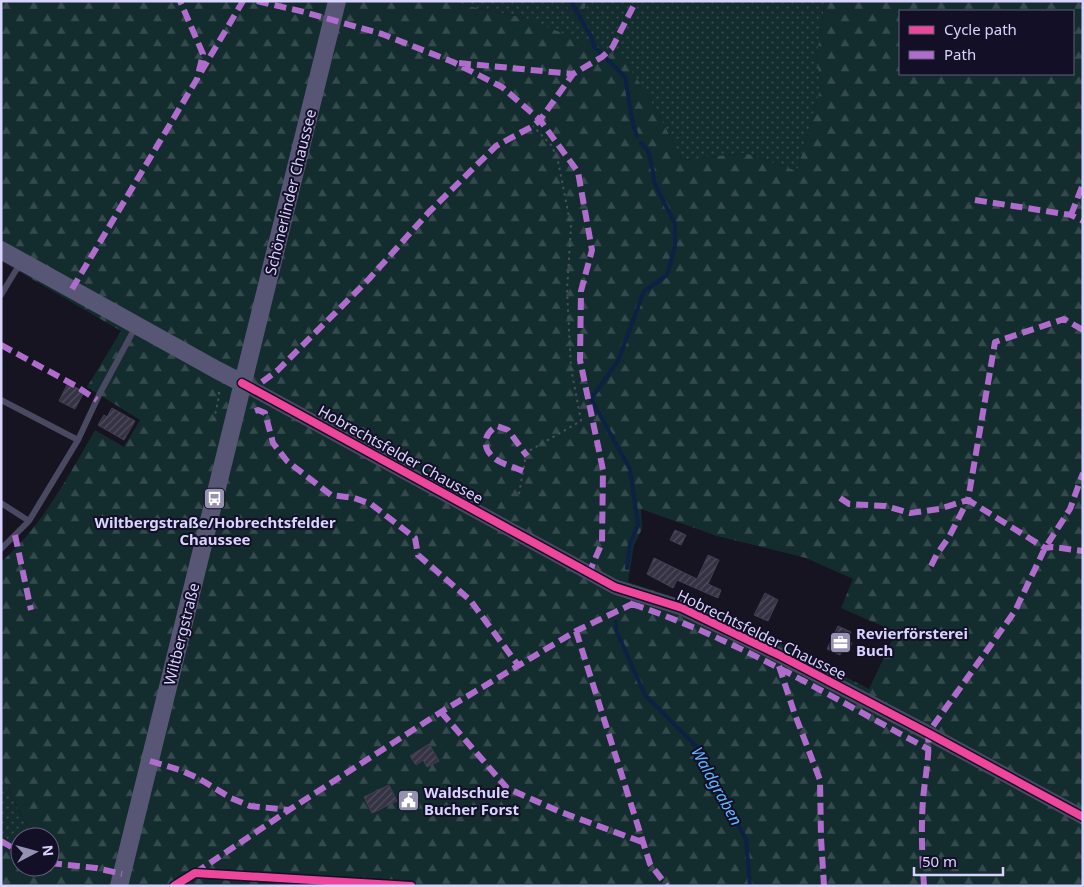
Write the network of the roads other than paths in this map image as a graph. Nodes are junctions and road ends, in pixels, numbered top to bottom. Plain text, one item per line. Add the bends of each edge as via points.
1 (337, 1) edge
2 (1, 250) edge
3 (22, 261) junction
4 (1, 295) edge
5 (137, 325) junction
6 (242, 383) junction
7 (1, 400) edge
8 (78, 440) junction
9 (1, 503) edge
10 (29, 521) junction
11 (1, 550) edge
12 (1083, 817) edge
13 (119, 886) edge

1 - 6 main road, Schönerlinder Chaussee
2 - 3 main road, Hobrechtsfelder Chaussee
3 - 4 lane
3 - 5 main road, Hobrechtsfelder Chaussee
5 - 6 main road, Hobrechtsfelder Chaussee
5 - 8 lane
6 - 12 street, Hobrechtsfelder Chaussee via 615,587 682,608 781,656
6 - 13 main road, Wiltbergstraße
7 - 8 lane
8 - 10 lane
9 - 10 lane
10 - 11 lane

